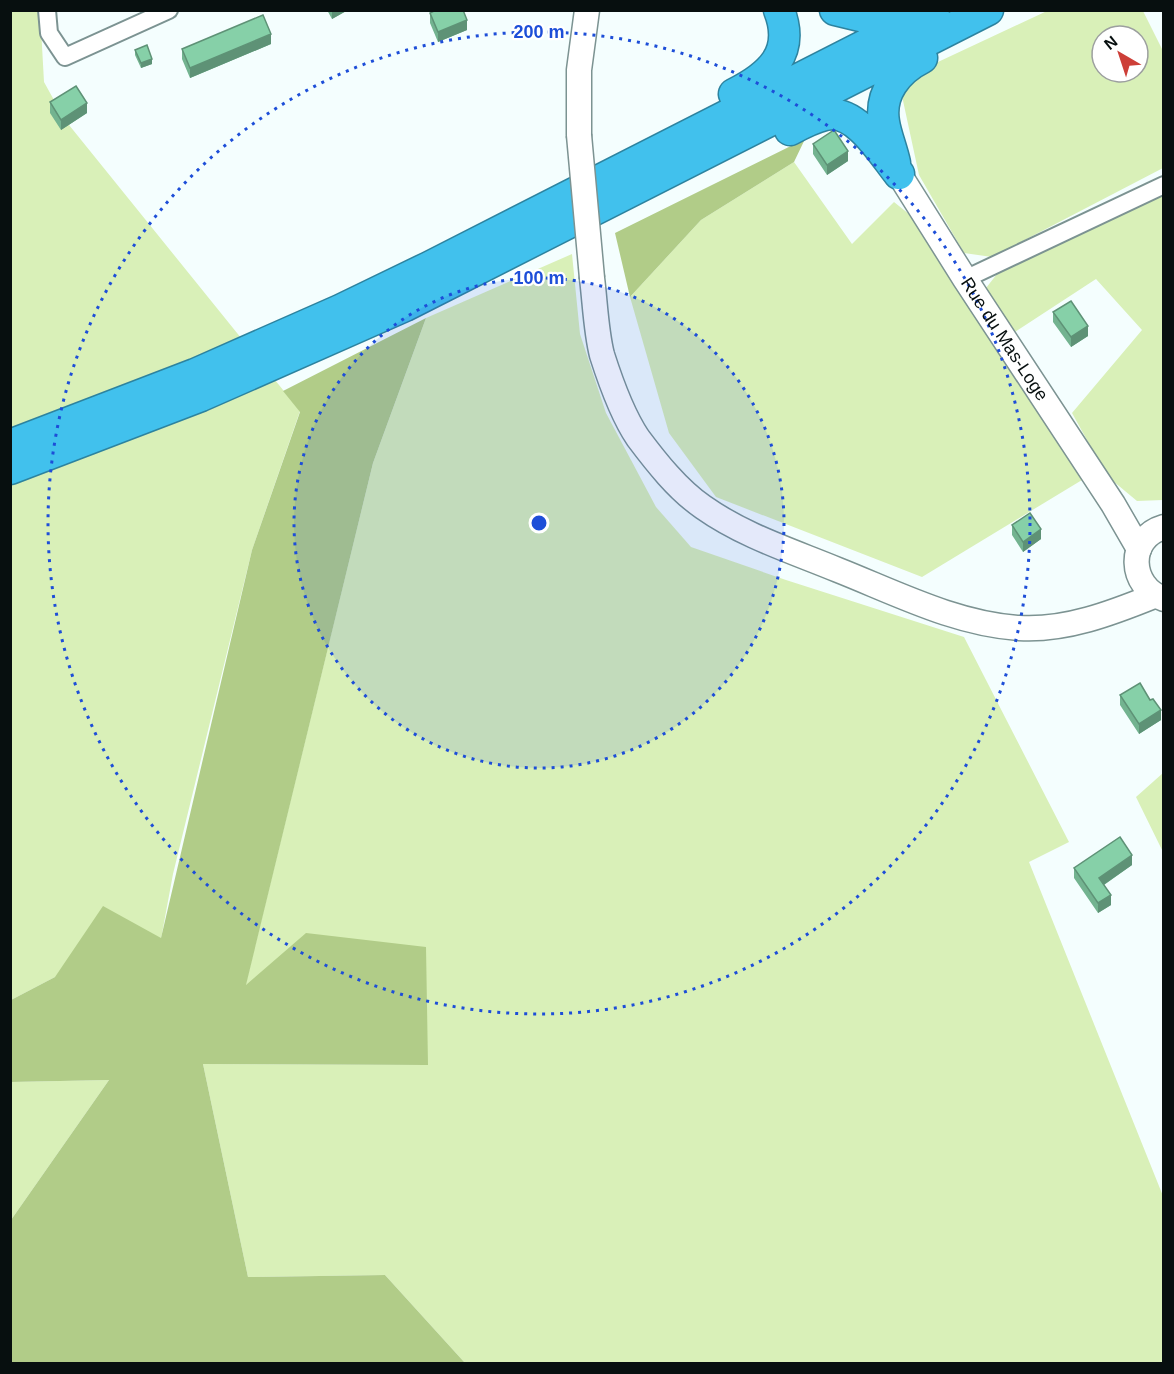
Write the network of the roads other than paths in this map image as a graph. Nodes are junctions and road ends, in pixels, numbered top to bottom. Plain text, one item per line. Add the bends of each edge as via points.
1 (47, 10) edge
2 (169, 10) edge
3 (587, 10) edge
4 (779, 10) edge
5 (835, 10) edge
6 (884, 10) edge
7 (934, 10) edge
8 (988, 10) edge
9 (1001, 10) edge
10 (899, 174) junction
11 (649, 182) junction
12 (1164, 185) edge
13 (429, 267) junction
14 (965, 279) junction
15 (10, 445) edge
16 (10, 469) edge
17 (1113, 504) junction
18 (1161, 528) edge
19 (1139, 549) junction
20 (1138, 574) junction
21 (1159, 597) edge
22 (1122, 609) junction

1 - 2 street via 49,33 65,57
3 - 22 main road, bridge via 579,70 579,135 602,353 637,436 668,474 702,506 740,531 984,624 1049,627
4 - 13 highway via 786,38 775,66 751,86 511,211
5 - 6 highway via 864,17
7 - 13 highway
8 - 11 highway
9 - 10 highway via 977,30 915,62 894,78 885,98 883,121
10 - 11 highway via 860,126 843,115 826,115 708,169
10 - 14 main road, Rue du Mas-Loge
11 - 16 highway via 373,320 201,396
12 - 14 street
13 - 15 highway via 195,374
14 - 17 main road, Rue du Mas-Loge
17 - 18 main road, Rue du Mas-Loge
17 - 19 main road, Rue du Mas-Loge
18 - 19 main road via 1146,538
19 - 20 main road
20 - 21 main road via 1144,586
20 - 22 main road
21 - 22 main road

